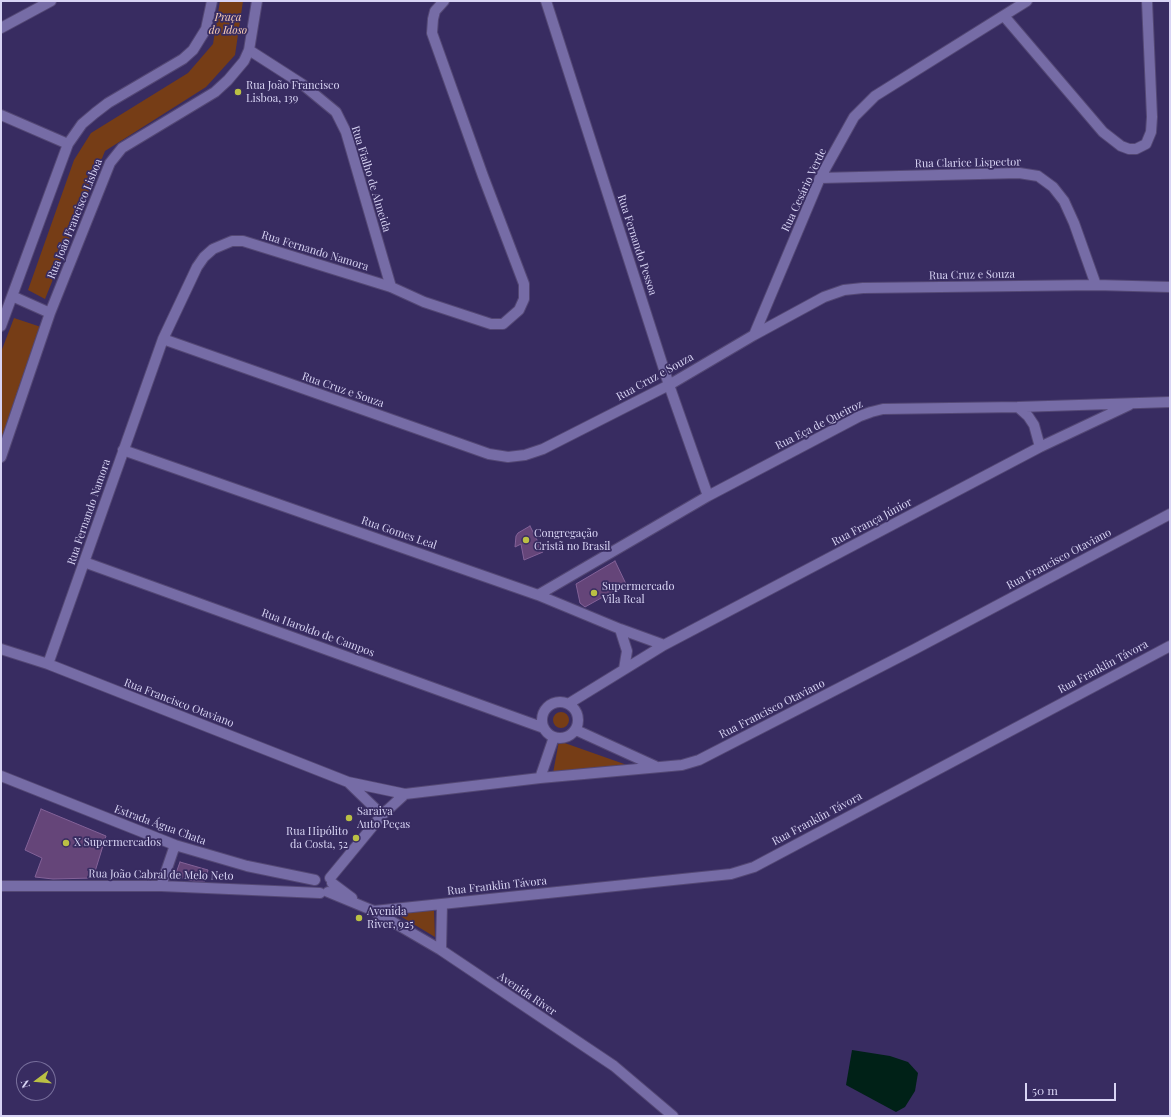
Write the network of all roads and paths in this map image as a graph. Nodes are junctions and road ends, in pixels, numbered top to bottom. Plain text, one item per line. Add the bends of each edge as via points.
1 (50, 1) edge
2 (212, 1) edge
3 (257, 1) edge
4 (444, 1) edge
5 (546, 1) edge
6 (1027, 1) edge
7 (1147, 1) edge
8 (1004, 16) junction
9 (1, 28) edge
10 (249, 50) junction
11 (1, 115) edge
12 (68, 144) junction
13 (820, 178) junction
14 (1096, 285) junction
15 (391, 287) junction
16 (1170, 287) edge
17 (12, 296) junction
18 (50, 314) junction
19 (1, 326) edge
20 (754, 335) junction
21 (163, 339) junction
22 (669, 385) junction
23 (1170, 402) edge
24 (1135, 403) junction
25 (1018, 407) junction
26 (1040, 447) junction
27 (123, 450) junction
28 (1, 457) edge
29 (708, 496) junction
30 (1170, 514) edge
31 (84, 562) junction
32 (538, 594) junction
33 (620, 629) junction
34 (664, 645) junction
35 (1170, 646) edge
36 (1, 649) edge
37 (48, 664) junction
38 (624, 668) junction
39 (568, 704) junction
40 (544, 728) junction
41 (576, 730) junction
42 (554, 737) junction
43 (655, 766) junction
44 (1, 776) edge
45 (540, 778) junction
46 (348, 782) junction
47 (405, 794) junction
48 (382, 815) junction
49 (175, 845) junction
50 (315, 880) junction
51 (331, 880) junction
52 (1, 886) edge
53 (161, 886) junction
54 (324, 893) junction
55 (360, 904) junction
56 (442, 904) junction
57 (374, 911) junction
58 (441, 950) junction
59 (673, 1116) edge

1 - 9 street
2 - 12 street via 206,29 193,50 183,59 108,103 82,124
3 - 10 street, Rua João Francisco Lisboa
4 - 15 street, Rua Fernando Namora via 432,19 432,33 524,284 524,299 519,310 511,318 503,324 491,324 424,302
5 - 22 street, Rua Fernando Pessoa
6 - 8 street, Rua Cesário Verde
7 - 8 street via 1151,132 1146,144 1136,149 1121,146 1103,132
8 - 13 street, Rua Cesário Verde via 874,96 854,117
10 - 15 street, Rua Fialho de Almeida via 302,84 336,112 346,132
10 - 18 street, Rua João Francisco Lisboa via 244,62 215,92 122,148 115,156
11 - 12 street
12 - 17 street
13 - 14 street, Rua Clarice Lispector via 1019,173 1038,176 1053,187 1064,201
13 - 20 street, Rua Cesário Verde
14 - 16 street, Rua Cruz e Souza
14 - 20 street, Rua Cruz e Souza via 844,290 824,297
15 - 21 street, Rua Fernando Namora via 243,241 232,241 213,249 204,257
17 - 18 street
17 - 19 street
18 - 28 street, Rua João Francisco Lisboa
20 - 22 street, Rua Cruz e Souza
21 - 22 street, Rua Cruz e Souza via 489,454 508,457 543,449
21 - 27 street, Rua Fernando Namora
22 - 29 street, Rua Fernando Pessoa
23 - 24 street, Rua Eça de Queiroz
24 - 25 street, Rua Eça de Queiroz
24 - 26 street, Rua França Júnior
25 - 26 street via 1034,425
25 - 29 street, Rua Eça de Queiroz via 884,409 871,412
26 - 34 street, Rua França Júnior
27 - 31 street, Rua Fernando Namora
27 - 32 street, Rua Gomes Leal
29 - 32 street, Rua Eça de Queiroz
30 - 43 street, Rua Francisco Otaviano via 915,650 699,760 682,765
31 - 37 street, Rua Fernando Namora
31 - 40 street, Rua Haroldo de Campos
32 - 33 street, Rua Gomes Leal
33 - 34 street, Rua Gomes Leal
33 - 38 street via 627,652
34 - 38 street, Rua França Júnior
35 - 56 street, Rua Franklin Távora via 754,867 731,874
36 - 37 street, Rua Francisco Otaviano
37 - 46 street, Rua Francisco Otaviano
38 - 39 street, Rua França Júnior
39 - 40 street via 556,703 546,710
39 - 41 street via 578,719
40 - 42 street
41 - 42 street via 567,737
41 - 43 street
42 - 45 street
43 - 45 street, Rua Francisco Otaviano
44 - 49 street, Estrada Água Chata
45 - 47 street, Rua Francisco Otaviano
46 - 47 street, Rua Francisco Otaviano
46 - 48 street, Rua Francisco Otaviano
47 - 48 street
48 - 51 street
49 - 50 street, Estrada Água Chata via 247,866
49 - 53 street
50 - 51 street via 322,875
50 - 54 street via 315,889
51 - 54 street via 332,888
51 - 55 street, Avenida River
52 - 53 street, Rua João Cabral de Melo Neto
53 - 54 street, Rua João Cabral de Melo Neto
54 - 55 street, Avenida River
55 - 57 street, Avenida River
56 - 57 street, Rua Franklin Távora
56 - 58 street
57 - 58 street, Avenida River
58 - 59 street, Avenida River via 614,1066

